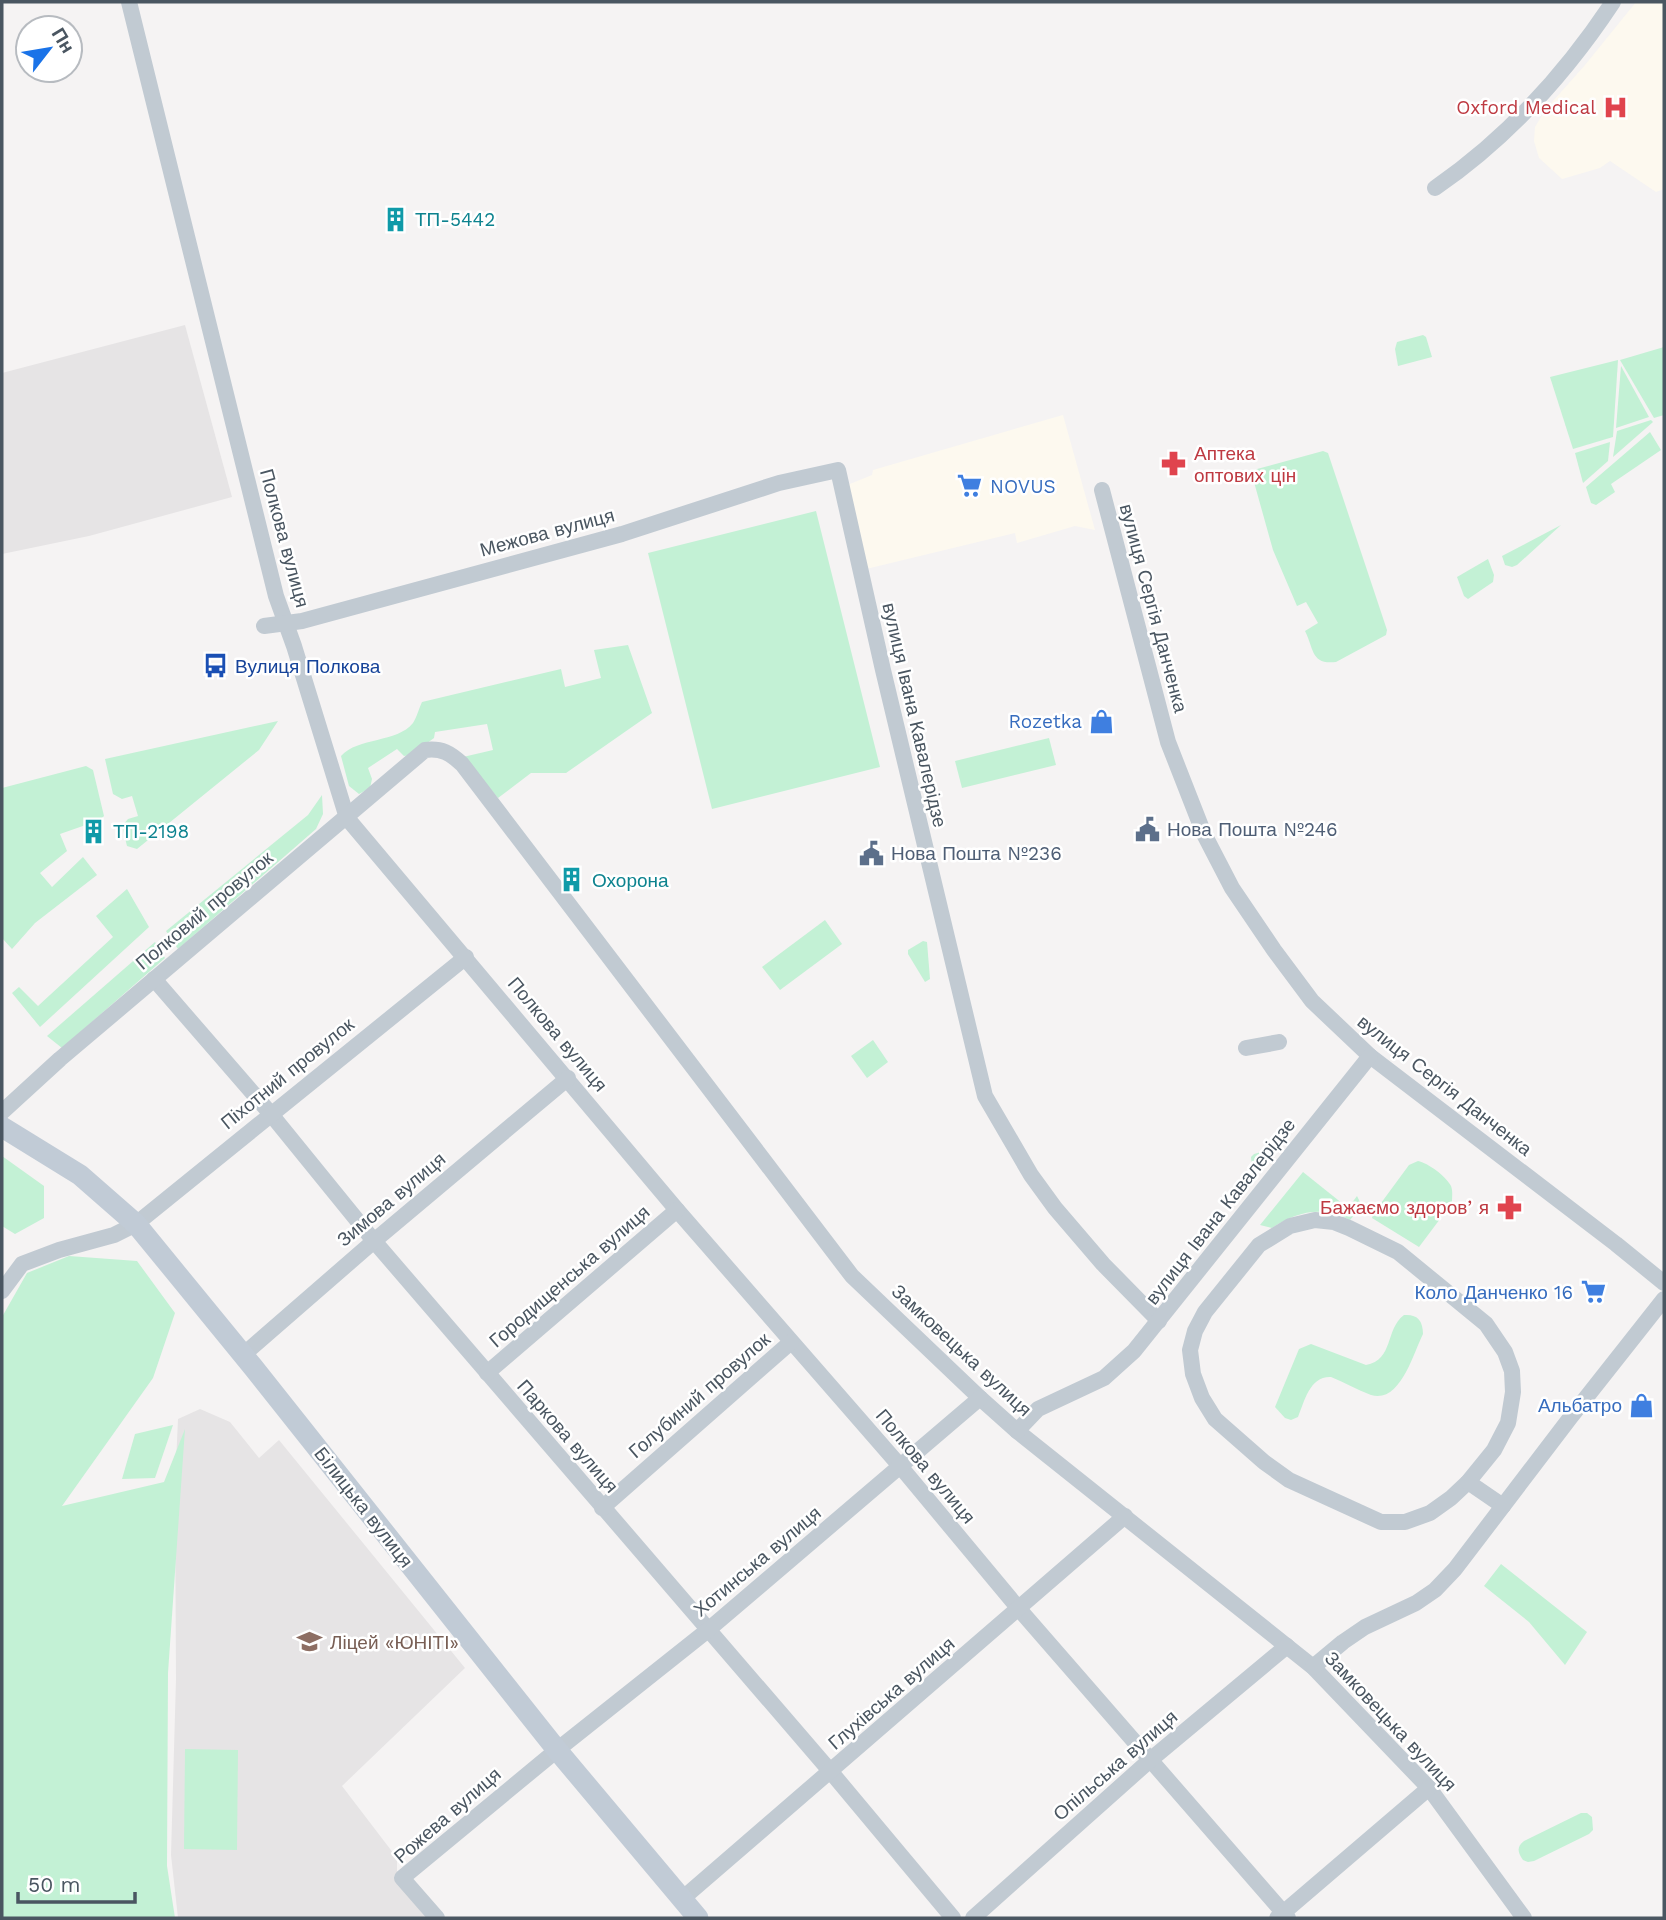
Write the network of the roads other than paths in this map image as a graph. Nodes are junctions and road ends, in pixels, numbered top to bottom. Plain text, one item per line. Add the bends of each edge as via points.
1 (129, 2) edge
2 (1614, 2) edge
3 (1435, 188) dead end
4 (838, 470) joint
5 (1102, 490) dead end
6 (286, 623) junction
7 (264, 626) dead end
8 (438, 749) joint
9 (347, 818) junction
10 (466, 957) junction
11 (154, 979) junction
12 (1279, 1042) dead end
13 (1246, 1048) dead end
14 (1370, 1056) junction
15 (568, 1078) junction
16 (2, 1112) edge
17 (270, 1113) junction
18 (2, 1127) edge
19 (677, 1210) junction
20 (136, 1224) junction
21 (1236, 1225) junction
22 (373, 1241) junction
23 (1259, 1245) junction
24 (1664, 1283) edge
25 (2, 1291) edge
26 (1664, 1299) edge
27 (1159, 1321) junction
28 (791, 1342) junction
29 (243, 1355) junction
30 (487, 1373) junction
31 (980, 1398) junction
32 (1017, 1431) junction
33 (900, 1466) junction
34 (1468, 1482) junction
35 (1503, 1506) junction
36 (602, 1508) junction
37 (1125, 1516) junction
38 (1019, 1609) junction
39 (708, 1630) junction
40 (1287, 1646) junction
41 (1313, 1667) junction
42 (557, 1750) junction
43 (1149, 1761) junction
44 (831, 1772) junction
45 (1429, 1787) junction
46 (682, 1899) junction
47 (1283, 1916) edge
48 (437, 1918) edge
49 (698, 1918) edge
50 (953, 1918) edge
51 (973, 1918) edge
52 (1524, 1918) edge

1 - 6 street, Полкова вулиця
2 - 3 street via 1528,109 1492,145
4 - 6 street, Межова вулиця via 779,483 622,534
4 - 27 street, вулиця Івана Кавалерідзе via 985,1096 1055,1208
5 - 14 street, вулиця Сергія Данченка via 1168,742 1204,834 1232,888 1273,950 1312,1001
6 - 7 street, Межова вулиця
6 - 9 street, Полкова вулиця
8 - 9 street, Полковий провулок via 425,750
8 - 31 street, Замковецька вулиця via 462,764 852,1276
9 - 10 street, Полкова вулиця
9 - 11 street, Полковий провулок
10 - 15 street, Полкова вулиця
10 - 17 street, Піхотний провулок
11 - 16 street, Полковий провулок
11 - 17 street, Паркова вулиця
12 - 13 street
14 - 21 street, вулиця Івана Кавалерідзе
14 - 24 street, вулиця Сергія Данченка
15 - 19 street, Полкова вулиця
15 - 22 street, Зимова вулиця
17 - 20 street, Піхотний провулок
17 - 22 street, Паркова вулиця
18 - 20 main road, Білицька вулиця via 80,1175
19 - 28 street, Полкова вулиця
19 - 30 street, Городищенська вулиця
20 - 25 street, Піхотний провулок via 114,1236 22,1264
20 - 29 main road, Білицька вулиця
21 - 23 street
21 - 27 street, вулиця Івана Кавалерідзе
22 - 29 street, Зимова вулиця
22 - 30 street, Паркова вулиця
23 - 34 street via 1290,1226 1315,1220 1334,1222 1398,1252 1486,1324 1505,1352 1513,1392 1508,1423 1494,1450
23 - 34 street via 1205,1312 1190,1350 1193,1374 1215,1419 1289,1480 1381,1522 1405,1522 1430,1513
26 - 35 street
27 - 32 street via 1104,1378 1038,1409
28 - 33 street, Полкова вулиця
28 - 36 street, Голубиний провулок
29 - 42 main road, Білицька вулиця
30 - 36 street, Паркова вулиця
31 - 32 street, Замковецька вулиця
31 - 33 street, Хотинська вулиця
32 - 37 street, Замковецька вулиця
33 - 38 street, Полкова вулиця
33 - 39 street, Хотинська вулиця
34 - 35 street
35 - 41 street via 1435,1590 1365,1627
36 - 39 street, Паркова вулиця
37 - 38 street, Глухівська вулиця
37 - 40 street, Замковецька вулиця
38 - 43 street, Полкова вулиця
38 - 44 street, Глухівська вулиця
39 - 42 street, Хотинська вулиця
39 - 44 street, Паркова вулиця
40 - 41 street, Замковецька вулиця
40 - 43 street, Опільська вулиця
41 - 45 street, Замковецька вулиця
42 - 46 main road, Білицька вулиця
42 - 48 street, Рожева вулиця via 402,1878
43 - 47 street, Полкова вулиця
43 - 51 street, Опільська вулиця
44 - 46 street, Глухівська вулиця
44 - 50 street, Паркова вулиця
45 - 47 street
45 - 52 street, Замковецька вулиця
46 - 49 main road, Білицька вулиця

